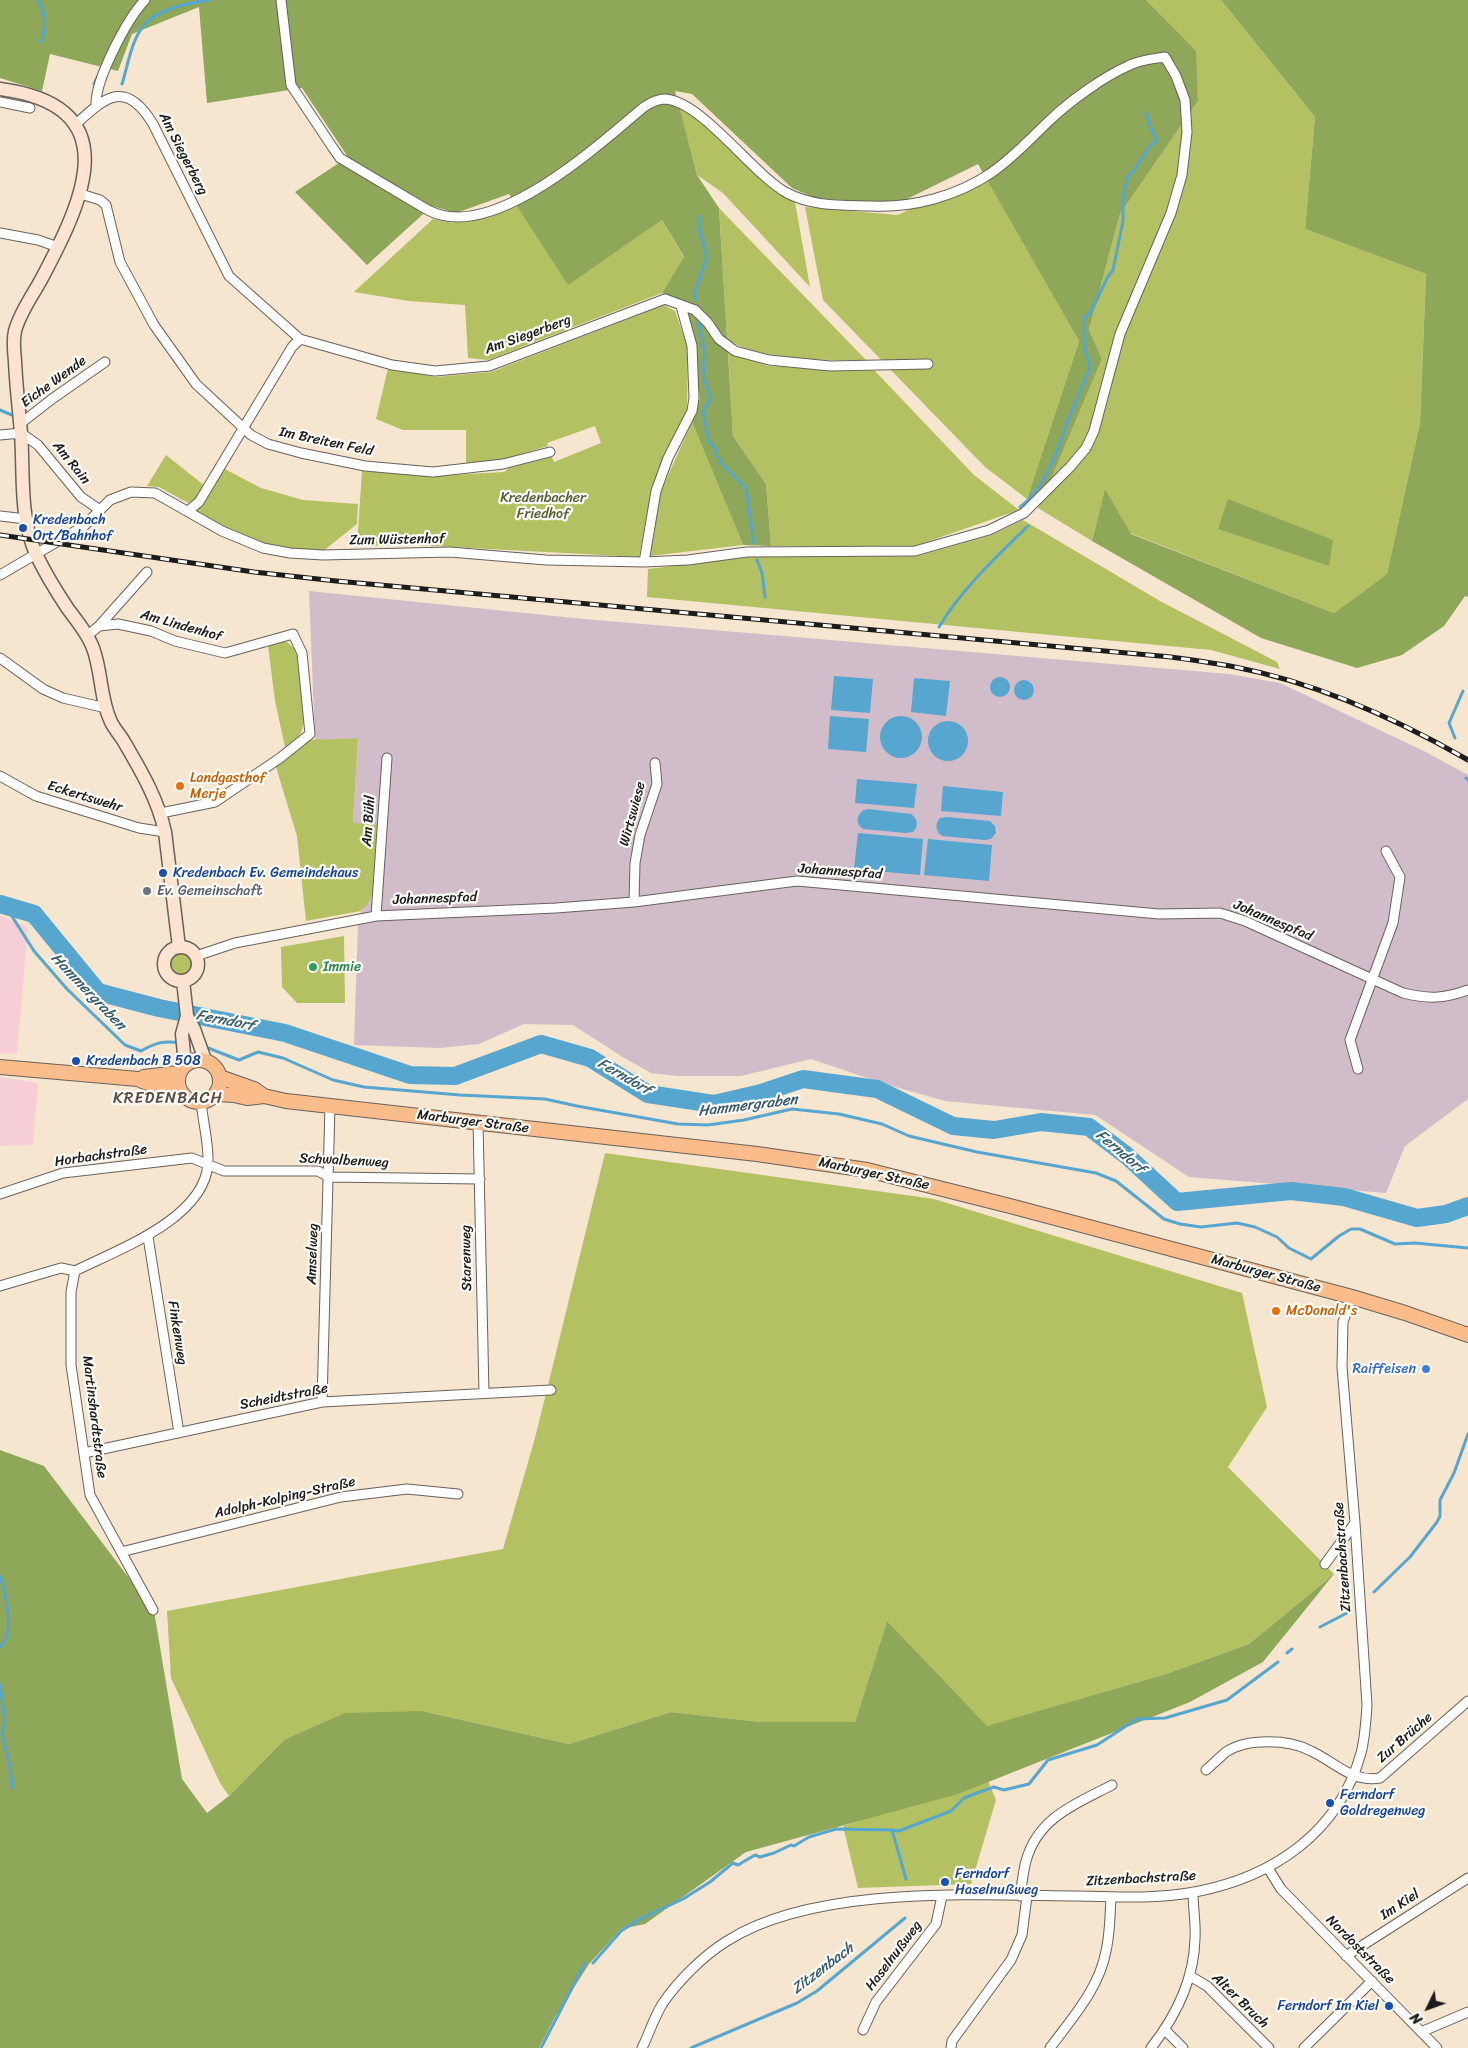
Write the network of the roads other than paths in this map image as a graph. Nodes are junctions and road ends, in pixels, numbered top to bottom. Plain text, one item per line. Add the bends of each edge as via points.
1 (145, 0) edge
2 (281, 0) edge
3 (0, 89) edge
4 (0, 102) edge
5 (96, 105) junction
6 (30, 108) dead end
7 (75, 125) junction
8 (80, 194) junction
9 (0, 233) edge
10 (58, 247) junction
11 (681, 306) junction
12 (300, 339) junction
13 (104, 362) dead end
14 (928, 364) dead end
15 (21, 429) junction
16 (243, 429) junction
17 (0, 435) edge
18 (550, 452) dead end
19 (100, 510) junction
20 (188, 511) junction
21 (0, 516) edge
22 (26, 520) junction
23 (36, 554) junction
24 (644, 562) junction
25 (148, 572) dead end
26 (0, 575) edge
27 (99, 626) junction
28 (86, 636) junction
29 (0, 658) edge
30 (106, 708) junction
31 (387, 758) dead end
32 (655, 763) dead end
33 (0, 776) edge
34 (161, 813) junction
35 (165, 832) junction
36 (1386, 851) dead end
37 (634, 902) junction
38 (376, 916) junction
39 (179, 947) junction
40 (196, 956) junction
41 (1372, 980) junction
42 (183, 981) junction
43 (1468, 990) edge
44 (187, 1016) junction
45 (205, 1060) junction
46 (0, 1067) edge
47 (182, 1069) junction
48 (1358, 1069) dead end
49 (220, 1077) junction
50 (138, 1079) junction
51 (179, 1089) junction
52 (216, 1094) junction
53 (264, 1096) junction
54 (201, 1102) junction
55 (330, 1106) junction
56 (478, 1122) junction
57 (208, 1164) junction
58 (329, 1177) junction
59 (480, 1178) junction
60 (0, 1194) edge
61 (148, 1237) junction
62 (76, 1271) junction
63 (0, 1286) edge
64 (1352, 1297) junction
65 (1468, 1335) edge
66 (551, 1390) dead end
67 (484, 1392) junction
68 (322, 1402) junction
69 (179, 1433) junction
70 (84, 1453) junction
71 (458, 1494) dead end
72 (1355, 1523) junction
73 (121, 1552) junction
74 (1325, 1564) dead end
75 (153, 1610) dead end
76 (1468, 1701) edge
77 (1206, 1770) dead end
78 (1353, 1776) junction
79 (1112, 1785) dead end
80 (1268, 1868) junction
81 (1468, 1878) edge
82 (1192, 1892) junction
83 (942, 1896) junction
84 (1023, 1896) junction
85 (1111, 1897) junction
86 (1346, 1956) junction
87 (1190, 1976) junction
88 (1372, 1981) junction
89 (1468, 2012) edge
90 (863, 2030) dead end
91 (1165, 2030) junction
92 (1421, 2032) junction
93 (642, 2048) edge
94 (952, 2048) edge
95 (1050, 2048) edge
96 (1151, 2048) edge
97 (1183, 2048) edge
98 (1269, 2048) edge
99 (1304, 2048) edge
100 (1437, 2048) edge

1 - 5 street via 130,21 104,72
2 - 24 street, Zum Wüstenhof via 291,85 340,158 434,214 452,218 498,209 535,192 644,107 664,99 699,116 778,188 799,198 816,204 893,207 941,197 979,181 1008,160 1052,118 1128,65 1164,58 1176,76 1185,100 1187,132 1182,175 1172,212 1120,334 1094,431 1086,448 1024,513 990,530 915,551 747,552
3 - 7 main road via 46,100 66,113
4 - 6 street
5 - 7 street, Am Siegerberg
5 - 12 street, Am Siegerberg via 117,96 132,99 143,108 229,276
7 - 8 main road via 85,156
8 - 10 main road
8 - 16 street, Im Breiten Feld via 106,205 120,262 154,325 196,384
9 - 10 street
10 - 15 main road via 15,331
11 - 12 street, Am Siegerberg via 665,299 489,366 435,371 392,365
11 - 14 street, Am Siegerberg via 695,310 719,340 735,351 769,360 830,366
11 - 24 street via 692,346 694,398 692,411 668,458 656,491
12 - 16 street
13 - 15 street, Eiche Wende via 52,399
15 - 17 street
15 - 19 street, Am Rain via 81,497
15 - 22 main road
16 - 18 street, Im Breiten Feld via 268,444 300,453 365,466 434,472 508,463
16 - 20 street via 199,502
19 - 20 street, Zum Wüstenhof via 110,500 131,492 155,493
19 - 23 street, Zum Wüstenhof via 84,526
20 - 24 street, Zum Wüstenhof via 222,531 263,548 290,553 450,552 546,560
21 - 22 street
22 - 23 main road
23 - 26 street, Zum Wüstenhof
23 - 28 main road via 57,594
25 - 27 street, Am Lindenhof
27 - 28 street, Am Lindenhof
27 - 34 street, Am Lindenhof via 118,624 143,629 224,653 293,634 302,653 310,734 215,802
28 - 30 main road via 93,648
29 - 30 street via 43,689 64,698
30 - 34 main road
31 - 38 street, Am Bühl
32 - 37 street, Wirtswiese via 656,784 635,863
33 - 35 street, Eckertswehr via 36,796 139,828
34 - 35 main road
35 - 39 main road
36 - 41 street via 1400,877 1393,924
37 - 38 street, Johannespfad
37 - 41 street, Johannespfad via 797,881 1159,914 1220,914 1245,921
38 - 40 street, Johannespfad via 234,943
39 - 40 main road via 189,949
39 - 42 main road via 168,953 164,966 171,977
40 - 42 main road via 196,972
41 - 43 street, Johannespfad via 1423,998 1448,997
41 - 48 street via 1350,1040
42 - 44 main road
44 - 45 main road
44 - 47 main road via 182,1034
45 - 47 main road via 198,1059
45 - 49 main road via 216,1067
46 - 50 main road
47 - 50 main road
47 - 51 main road
49 - 52 main road via 220,1088
49 - 53 main road, Marburger Straße
50 - 51 main road via 147,1084
51 - 54 main road via 189,1100
52 - 53 main road, Marburger Straße via 247,1098
52 - 54 main road
53 - 55 main road, Marburger Straße
54 - 57 street
55 - 56 main road, Marburger Straße
55 - 58 street, Amselweg
56 - 59 street, Starenweg
56 - 64 main road, Marburger Straße via 867,1170
57 - 58 street, Schwalbenweg via 224,1171 318,1171
57 - 60 street, Horbachstraße via 192,1158 63,1173
57 - 61 street via 203,1183 195,1196
58 - 59 street, Schwalbenweg
58 - 68 street, Amselweg
59 - 67 street, Starenweg
61 - 62 street
61 - 69 street, Finkenweg
62 - 63 street via 62,1268
62 - 70 street, Martinshardtstraße via 71,1292 71,1365
64 - 65 main road, Marburger Straße
64 - 72 street, Zitzenbachstraße via 1343,1322 1342,1367
66 - 67 street, Scheidtstraße
67 - 68 street, Scheidtstraße
68 - 69 street, Scheidtstraße
69 - 70 street, Scheidtstraße
70 - 73 street, Martinshardtstraße via 90,1495
71 - 73 street, Adolph-Kolping-Straße via 407,1489 341,1497
72 - 74 street
72 - 78 street, Zitzenbachstraße via 1366,1704 1361,1752
73 - 75 street, Martinshardtstraße
76 - 78 street, Zur Brüche via 1380,1778 1369,1780
77 - 78 street via 1227,1752 1241,1746 1263,1742 1289,1743 1310,1750
78 - 80 street, Zitzenbachstraße via 1322,1826 1307,1842
79 - 84 street via 1064,1808 1037,1836 1026,1860
80 - 82 street, Zitzenbachstraße via 1223,1885
80 - 86 street, Nordoststraße via 1281,1889
81 - 86 street, Im Kiel
82 - 85 street, Zitzenbachstraße
82 - 87 street via 1195,1939
83 - 84 street, Zitzenbachstraße
83 - 90 street, Haselnußweg via 936,1924 876,2002
83 - 93 street, Zitzenbachstraße via 854,1901 762,1923 727,1941 694,1967 663,2004
84 - 85 street, Zitzenbachstraße
84 - 94 street via 1022,1935 1012,1960 952,2041
85 - 95 street via 1107,1950 1100,1975
86 - 88 street, Nordoststraße
87 - 91 street
87 - 98 street, Alter Bruch via 1207,1986
88 - 92 street, Nordoststraße
88 - 99 street
89 - 92 street
91 - 96 street
91 - 97 street
92 - 100 street, Nordoststraße

